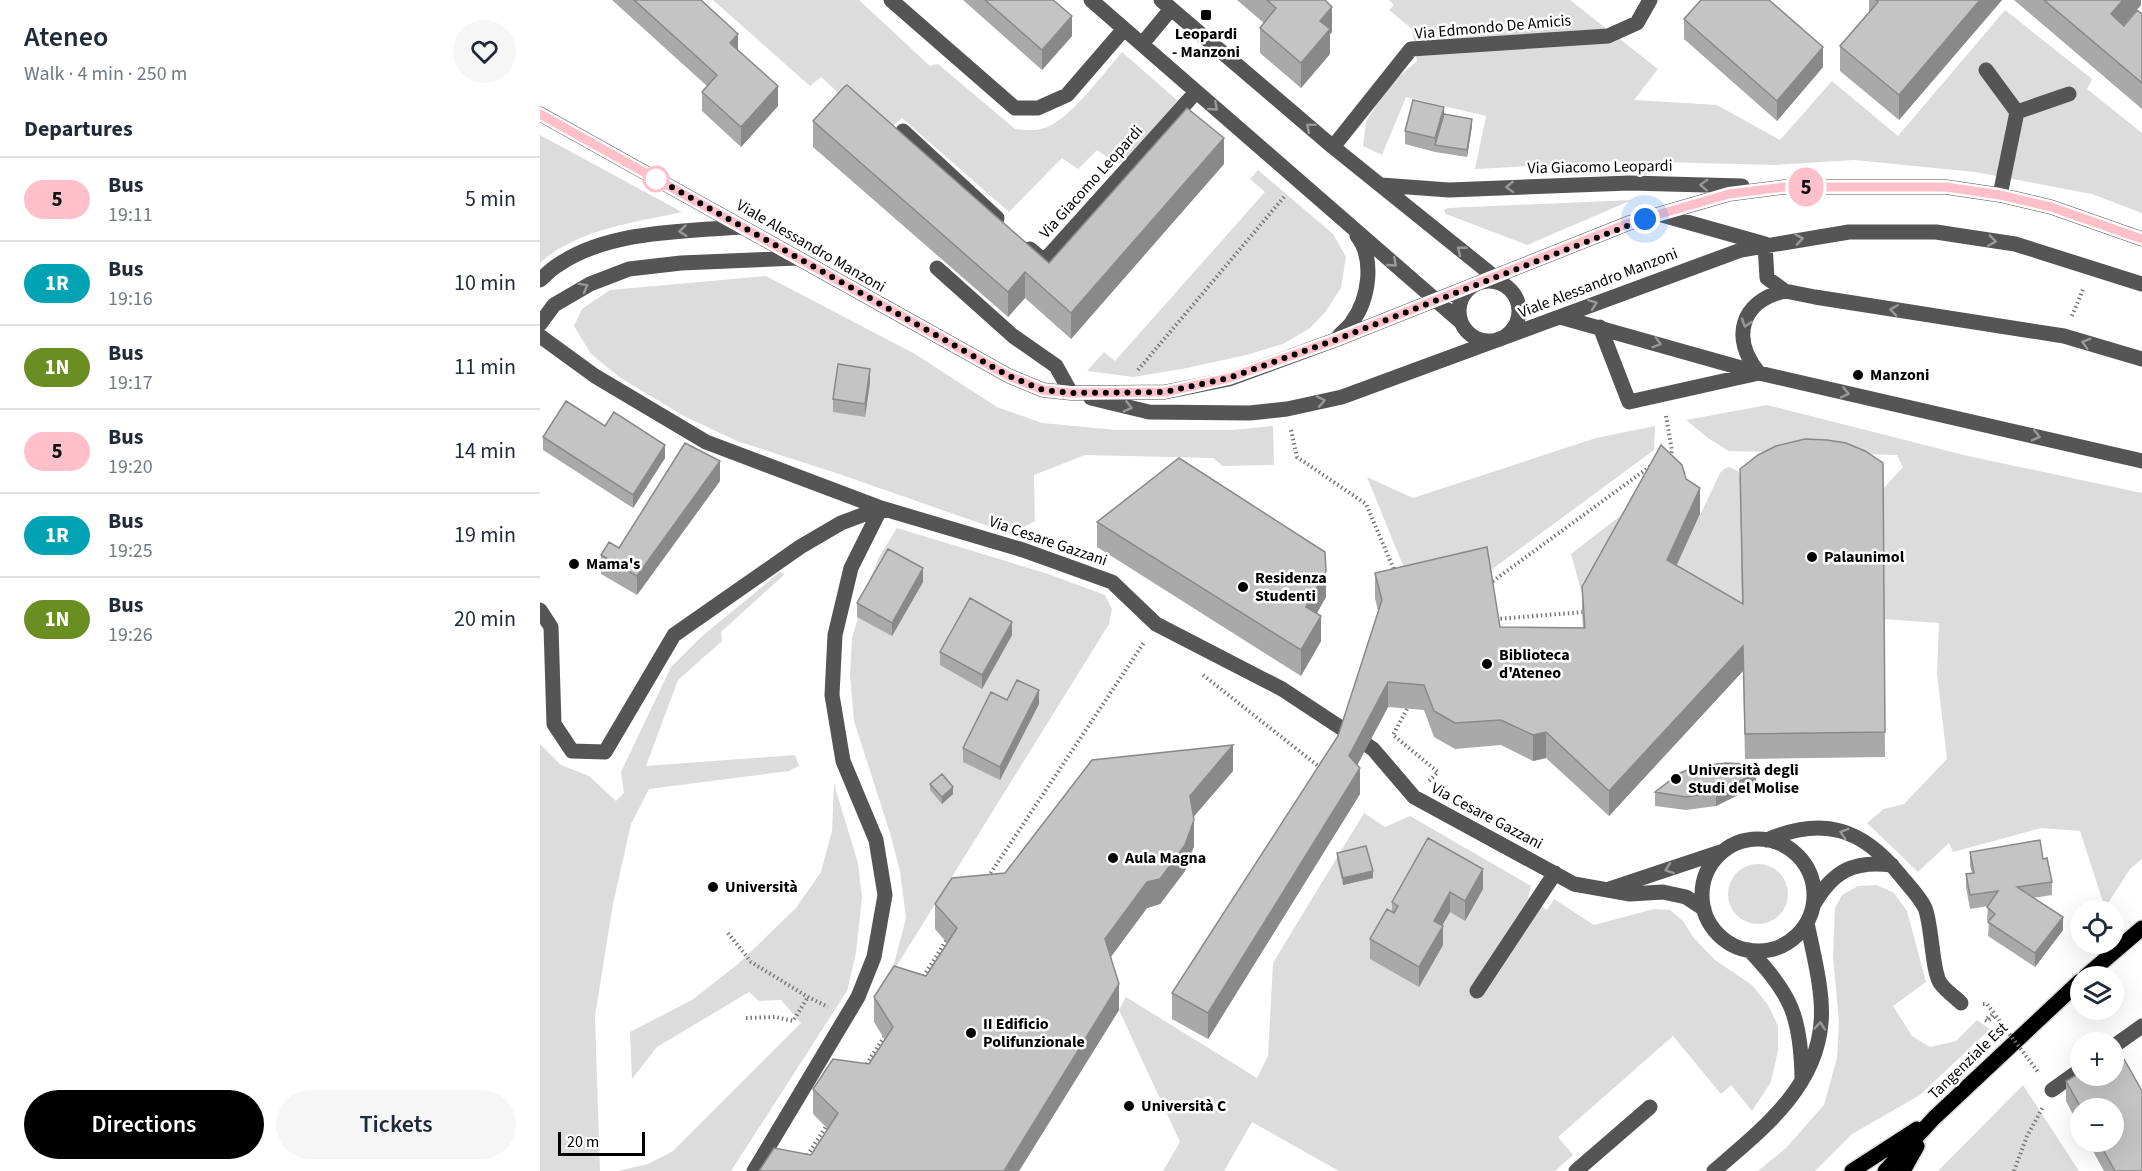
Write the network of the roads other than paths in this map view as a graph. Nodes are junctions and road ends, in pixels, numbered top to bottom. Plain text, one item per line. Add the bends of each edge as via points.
1 (891, 0) edge
2 (1091, 0) edge
3 (1650, 0) edge
4 (1166, 4) edge
5 (1124, 29) junction
6 (1142, 44) junction
7 (1986, 70) dead end
8 (1196, 92) junction
9 (2069, 94) dead end
10 (2018, 112) junction
11 (540, 114) edge
12 (903, 131) edge
13 (1333, 147) junction
14 (1381, 185) junction
15 (1784, 187) junction
16 (2000, 195) junction
17 (1660, 214) junction
18 (1348, 224) junction
19 (742, 227) junction
20 (2142, 239) edge
21 (1765, 244) junction
22 (798, 258) junction
23 (937, 268) dead end
24 (1494, 277) junction
25 (540, 280) edge
26 (1478, 283) junction
27 (2142, 284) edge
28 (1507, 287) junction
29 (1785, 291) junction
30 (1437, 300) junction
31 (1560, 317) junction
32 (1461, 322) junction
33 (540, 324) edge
34 (1600, 327) junction
35 (540, 336) edge
36 (1499, 339) junction
37 (1335, 340) junction
38 (2142, 359) edge
39 (1759, 373) junction
40 (1071, 393) junction
41 (2142, 461) edge
42 (881, 508) junction
43 (540, 610) edge
44 (1767, 840) junction
45 (1725, 850) junction
46 (1892, 865) junction
47 (1555, 873) junction
48 (1603, 890) junction
49 (1814, 904) junction
50 (1704, 909) junction
51 (1807, 923) junction
52 (2142, 928) edge
53 (1749, 951) junction
54 (2098, 966) edge
55 (2070, 990) edge
56 (1477, 991) dead end
57 (1961, 1003) dead end
58 (2142, 1026) edge
59 (2124, 1040) edge
60 (2070, 1077) edge
61 (1802, 1081) junction
62 (2052, 1090) road end
63 (1650, 1107) dead end
64 (1934, 1118) junction
65 (754, 1171) edge
66 (1576, 1171) edge
67 (1714, 1171) edge
68 (1852, 1171) edge
69 (1885, 1171) edge
70 (1903, 1171) edge

1 - 5 street via 1015,108 1038,108 1067,95
2 - 5 street
3 - 13 street, Via Edmondo De Amicis via 1637,22 1608,36 1412,49
4 - 6 street
13 -> 4 street
5 - 6 street
6 - 8 street
7 - 10 street
8 - 12 street, Via Giacomo Leopardi via 1044,261
8 -> 18 street
9 - 10 street
10 - 16 street
11 - 19 street, Viale Alessandro Manzoni
13 - 14 street
15 -> 14 street, Via Giacomo Leopardi via 1630,183 1449,190
24 -> 14 street
15 - 16 street, Viale Alessandro Manzoni via 1946,187
15 - 17 street, Viale Alessandro Manzoni via 1729,194
16 - 20 street, Viale Alessandro Manzoni via 2051,207
17 - 21 street
17 - 24 street, Viale Alessandro Manzoni
18 -> 30 street
18 - 37 street, Viale Alessandro Manzoni via 1363,244 1368,282 1353,322
19 - 22 street, Viale Alessandro Manzoni
19 -> 25 street via 681,231 594,247 558,264
21 -> 27 street, Viale Alessandro Manzoni via 1849,232 1936,232 2015,244
21 - 29 street via 1767,278
31 -> 21 street, Viale Alessandro Manzoni
33 -> 22 street via 554,305 590,284 629,269
22 - 40 street, Viale Alessandro Manzoni via 1009,376 1043,390
23 - 40 street via 1013,336 1056,366
24 - 26 street, Viale Alessandro Manzoni
24 - 28 street
26 - 28 street via 1493,282
26 - 30 street, Viale Alessandro Manzoni
26 - 32 street via 1461,299
28 - 36 street via 1516,299 1518,315 1512,330
38 -> 29 street via 2064,336
29 -> 39 street via 1756,303 1742,330 1743,346
30 - 32 street
30 - 37 street, Viale Alessandro Manzoni
31 - 34 street
31 - 36 street, Viale Alessandro Manzoni
32 - 36 street via 1476,339
34 -> 39 street
34 - 39 street via 1629,402
35 - 42 street, Via Cesare Gazzani via 594,375 706,442
40 -> 36 street, Viale Alessandro Manzoni via 1149,412 1250,413 1287,409 1342,397
37 - 40 street, Viale Alessandro Manzoni via 1229,378 1165,392
39 -> 41 street
42 - 43 street via 841,523 800,547 674,635 605,753 572,751 554,724 551,627
42 - 47 street, Via Cesare Gazzani via 1023,549 1112,582 1156,624 1282,689 1358,738 1373,749 1414,797
42 - 65 street via 850,568 835,635 832,695 843,761 876,840 885,895 874,957 858,997
44 - 45 street via 1738,843
46 -> 44 street via 1876,849 1834,829 1811,827
44 - 49 street via 1784,845 1798,856 1814,887
45 -> 48 street
45 - 50 street via 1705,877
46 - 49 street via 1854,866 1838,874
46 - 57 street via 1926,908 1939,983
47 - 48 street, Via Cesare Gazzani via 1574,884
47 - 56 street
48 - 50 street, Via Cesare Gazzani via 1630,894 1663,892 1686,897
49 - 51 street
50 - 53 street via 1720,936
51 - 53 street via 1782,946
61 -> 51 street via 1817,1049 1822,1021
52 - 54 main road
53 - 61 street via 1773,975 1787,998 1802,1049
55 - 64 main road, Tangenziale Est
58 - 59 street
60 - 62 street
61 - 67 street via 1785,1107
63 - 66 street
64 - 68 main road
64 - 69 main road, Tangenziale Est
64 - 70 main road

